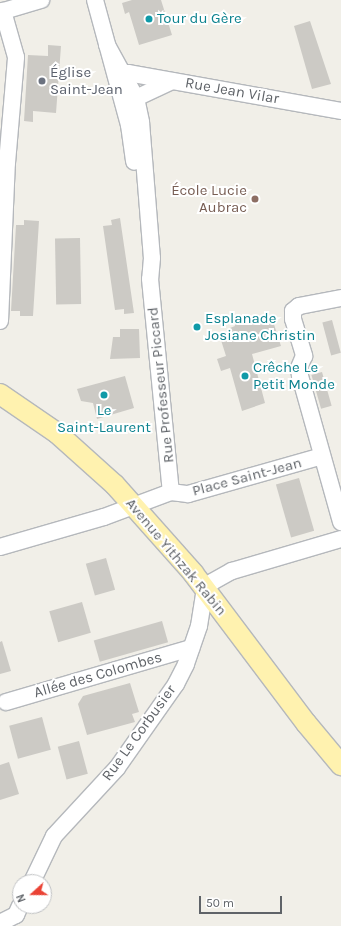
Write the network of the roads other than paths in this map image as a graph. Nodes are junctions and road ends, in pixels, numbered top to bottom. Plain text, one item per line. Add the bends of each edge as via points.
1 (41, 0) edge
2 (95, 0) edge
3 (1, 11) edge
4 (172, 81) junction
5 (120, 84) junction
6 (136, 98) junction
7 (341, 111) edge
8 (150, 279) junction
9 (341, 298) edge
10 (0, 321) edge
11 (4, 401) edge
12 (322, 456) junction
13 (171, 492) junction
14 (129, 508) junction
15 (341, 522) edge
16 (341, 539) edge
17 (0, 547) edge
18 (205, 594) junction
19 (191, 648) junction
20 (6, 702) dead end
21 (341, 765) edge
22 (341, 780) edge
23 (36, 874) edge
24 (16, 914) edge
25 (0, 923) edge

1 - 3 street
2 - 5 street
3 - 10 street via 16,57 7,163
4 - 5 street, Rue Jean Vilar
4 - 6 street
4 - 7 street, Rue Jean Vilar
5 - 6 street
5 - 8 street, Rue Professeur Piccard via 132,147 144,262
6 - 8 street, Rue Professeur Piccard via 152,258
8 - 13 street, Rue Professeur Piccard
9 - 12 street via 299,306 293,311 304,356 298,368
11 - 14 main road, Avenue Yithzak Rabin
12 - 13 street, Place Saint-Jean via 188,494
12 - 15 street
13 - 14 street
14 - 17 street
14 - 18 main road, Avenue Yithzak Rabin
16 - 18 street via 218,576
18 - 19 street, Rue Le Corbusier
18 - 21 main road, Avenue Yithzak Rabin
18 - 22 main road, Avenue Yithzak Rabin
19 - 20 street, Allée des Colombes
19 - 23 street, Rue Le Corbusier via 176,684 117,768 54,836
24 - 25 street

